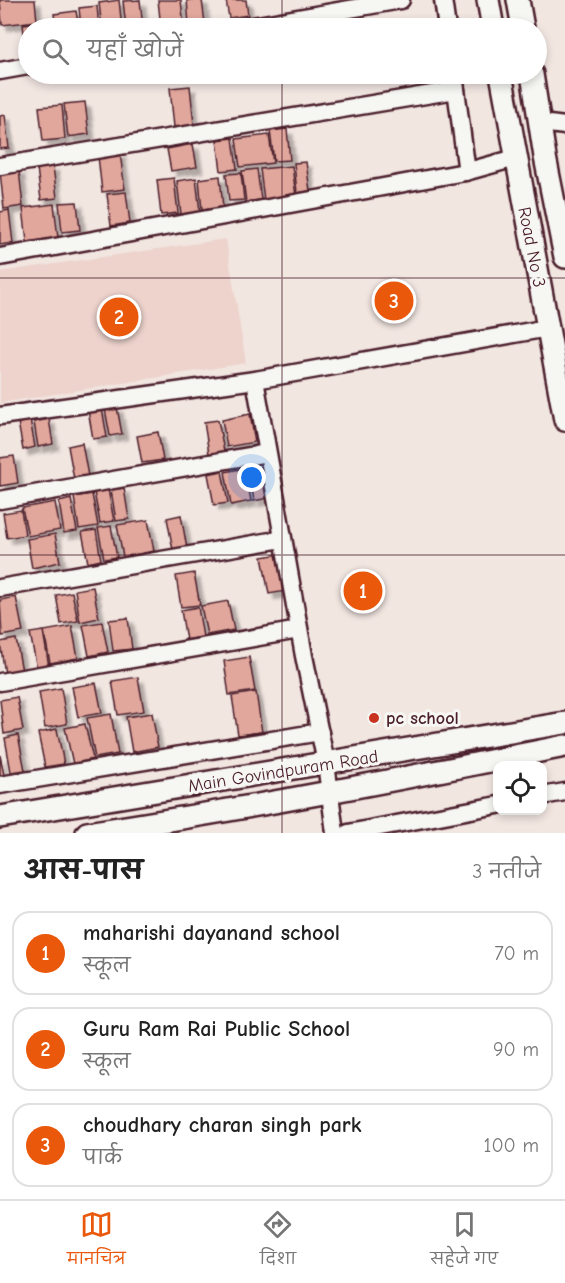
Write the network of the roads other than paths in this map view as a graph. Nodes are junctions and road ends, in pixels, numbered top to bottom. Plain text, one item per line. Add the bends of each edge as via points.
1 (400, 0) edge
2 (443, 0) edge
3 (488, 0) edge
4 (518, 0) edge
5 (298, 18) edge
6 (446, 18) edge
7 (491, 18) edge
8 (521, 18) edge
9 (18, 68) edge
10 (0, 71) edge
11 (444, 84) edge
12 (455, 84) edge
13 (503, 84) edge
14 (534, 84) edge
15 (541, 123) junction
16 (565, 126) edge
17 (545, 154) junction
18 (516, 159) junction
19 (0, 166) edge
20 (465, 172) junction
21 (0, 257) edge
22 (565, 257) edge
23 (548, 328) junction
24 (255, 380) junction
25 (0, 416) edge
26 (565, 420) edge
27 (267, 453) junction
28 (0, 500) edge
29 (282, 539) junction
30 (0, 588) edge
31 (299, 630) junction
32 (0, 682) edge
33 (565, 723) edge
34 (320, 732) junction
35 (565, 746) edge
36 (326, 764) junction
37 (0, 785) edge
38 (565, 792) edge
39 (330, 793) junction
40 (547, 795) edge
41 (493, 806) edge
42 (0, 817) edge
43 (87, 833) edge
44 (335, 833) edge
45 (348, 833) edge

1 - 5 street
2 - 6 street
3 - 7 street
4 - 8 street
9 - 10 street
11 - 19 street
12 - 20 street
13 - 18 street, Road No 3
14 - 15 street, Road No 3
15 - 16 street
15 - 17 street, Road No 3
17 - 18 street
17 - 22 street, Road No 3
18 - 20 street
18 - 23 street, Road No 3
20 - 21 street
23 - 24 street
23 - 26 street, Road No 3
24 - 25 street
24 - 27 street
27 - 28 street
27 - 29 street
29 - 30 street
29 - 31 street
31 - 32 street
31 - 34 street
33 - 36 street, Main Govindpuram Road
34 - 36 street
34 - 37 street
35 - 39 street, Main Govindpuram Road
36 - 39 street
36 - 42 street, Main Govindpuram Road
38 - 40 street
39 - 43 street, Main Govindpuram Road
39 - 44 street
41 - 45 street

